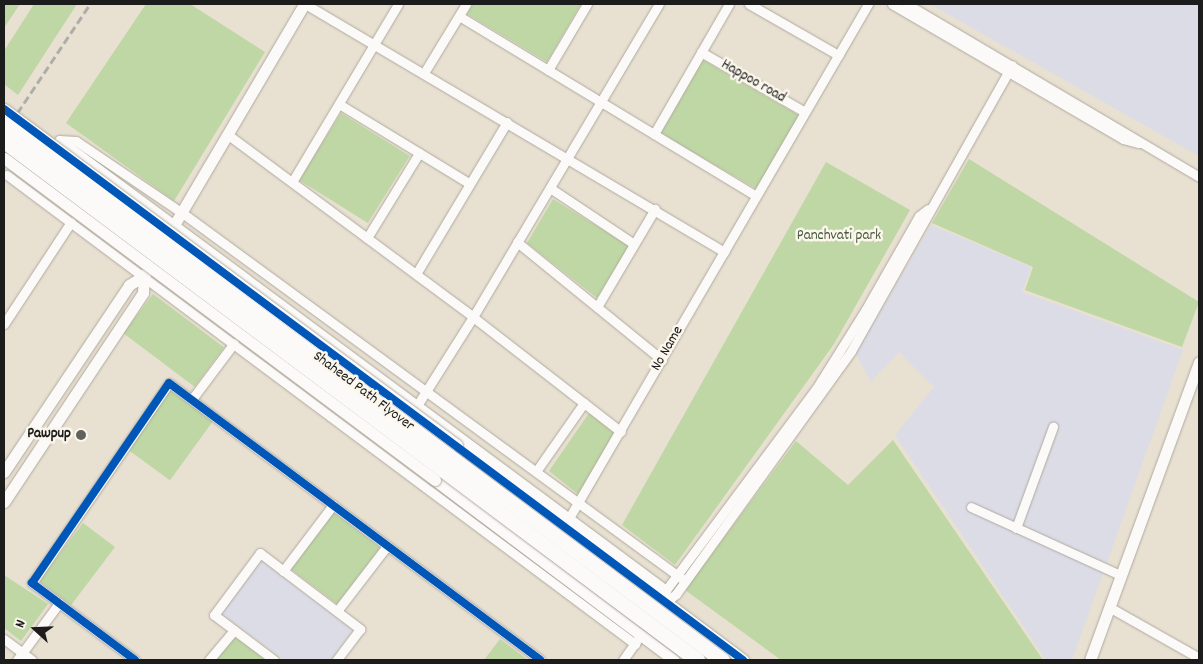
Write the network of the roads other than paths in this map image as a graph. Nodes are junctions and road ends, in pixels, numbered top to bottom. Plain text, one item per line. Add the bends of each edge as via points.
1 (304, 4) edge
2 (398, 4) edge
3 (466, 4) edge
4 (587, 4) edge
5 (659, 4) edge
6 (729, 4) edge
7 (749, 4) edge
8 (868, 4) edge
9 (892, 4) edge
10 (907, 4) edge
11 (459, 16) junction
12 (374, 44) junction
13 (701, 52) junction
14 (838, 55) junction
15 (1010, 68) junction
16 (548, 70) junction
17 (424, 73) junction
18 (601, 102) junction
19 (339, 104) junction
20 (4, 109) edge
21 (804, 112) junction
22 (507, 122) junction
23 (4, 124) edge
24 (227, 134) junction
25 (654, 134) junction
26 (59, 140) junction
27 (4, 141) edge
28 (419, 153) junction
29 (568, 157) junction
30 (4, 158) edge
31 (7, 175) dead end
32 (1199, 177) edge
33 (292, 182) junction
34 (470, 184) junction
35 (24, 187) junction
36 (550, 188) junction
37 (756, 196) junction
38 (655, 209) junction
39 (181, 212) junction
40 (71, 222) junction
41 (174, 224) junction
42 (367, 238) junction
43 (518, 242) junction
44 (634, 244) junction
45 (724, 252) junction
46 (416, 274) junction
47 (144, 276) junction
48 (597, 307) junction
49 (473, 317) junction
50 (4, 324) edge
51 (234, 343) junction
52 (662, 360) junction
53 (1199, 362) edge
54 (1196, 385) edge
55 (427, 393) junction
56 (192, 399) junction
57 (584, 403) junction
58 (418, 404) junction
59 (1053, 427) dead end
60 (620, 432) junction
61 (537, 470) junction
62 (4, 472) edge
63 (4, 502) edge
64 (580, 502) junction
65 (333, 506) junction
66 (971, 507) dead end
67 (569, 518) junction
68 (1016, 528) junction
69 (387, 546) junction
70 (283, 570) junction
71 (1120, 575) junction
72 (681, 578) junction
73 (665, 596) junction
74 (59, 604) junction
75 (1109, 607) junction
76 (338, 611) junction
77 (234, 630) junction
78 (4, 639) edge
79 (638, 640) junction
80 (19, 656) edge
81 (1198, 657) edge
82 (32, 660) edge
83 (135, 660) edge
84 (209, 660) edge
85 (274, 660) edge
86 (337, 660) edge
87 (540, 660) edge
88 (623, 660) edge
89 (674, 660) edge
90 (697, 660) edge
91 (722, 660) edge
92 (743, 660) edge
93 (1090, 660) edge

1 - 12 street
1 - 24 street
2 - 12 street
3 - 11 street
4 - 16 street
5 - 18 street
6 - 13 street
7 - 14 street
8 - 14 street, No Name
9 - 15 street
10 - 15 street
11 - 16 street
11 - 17 street
12 - 17 street
12 - 19 street
13 - 21 street, Happoo road
13 - 25 street
14 - 21 street, No Name
15 - 32 street via 1127,132 1143,145
15 - 72 street via 928,209 919,216 816,389
16 - 18 street
17 - 22 street
18 - 25 street
18 - 29 street
19 - 28 street
19 - 33 street
20 - 73 street, bridge
21 - 37 street, No Name
22 - 29 street
22 - 34 street
23 - 91 highway, Shaheed Path Flyover, bridge
24 - 33 street
24 - 39 street
25 - 37 street
26 - 35 street
26 - 39 street via 76,140
26 - 41 street
27 - 90 highway, Shaheed Path Flyover, bridge
28 - 34 street
28 - 42 street
29 - 36 street
29 - 38 street
30 - 79 street, bridge via 435,480
31 - 35 street
33 - 42 street
34 - 46 street
35 - 40 street
36 - 43 street
36 - 44 street
37 - 45 street, No Name
38 - 44 street
38 - 45 street
39 - 41 street
39 - 55 street
40 - 47 street
40 - 50 street
41 - 47 street
41 - 58 street
42 - 46 street
43 - 48 street
43 - 49 street
44 - 48 street
45 - 52 street, No Name
46 - 49 street
47 - 51 street
47 - 62 street via 129,285
47 - 63 street via 143,293
48 - 52 street
49 - 55 street
49 - 57 street
51 - 56 street
51 - 79 street
52 - 60 street, No Name
53 - 54 street
54 - 71 street
55 - 58 street
55 - 61 street
56 - 65 street
56 - 74 street via 169,383 32,583
57 - 60 street
57 - 61 street
58 - 67 street
59 - 68 street
60 - 64 street, No Name
61 - 64 street
64 - 67 street, No Name
64 - 72 street
65 - 69 street
65 - 70 street
66 - 68 street
67 - 73 street
68 - 71 street
69 - 76 street
69 - 87 street
70 - 76 street
70 - 77 street via 260,553 214,615
71 - 75 street
72 - 73 street
73 - 79 street
73 - 92 street
74 - 80 street
74 - 83 street
75 - 81 street
75 - 93 street
76 - 86 street via 360,628
77 - 84 street
77 - 85 street
78 - 80 street
79 - 88 street
79 - 89 street
80 - 82 street

